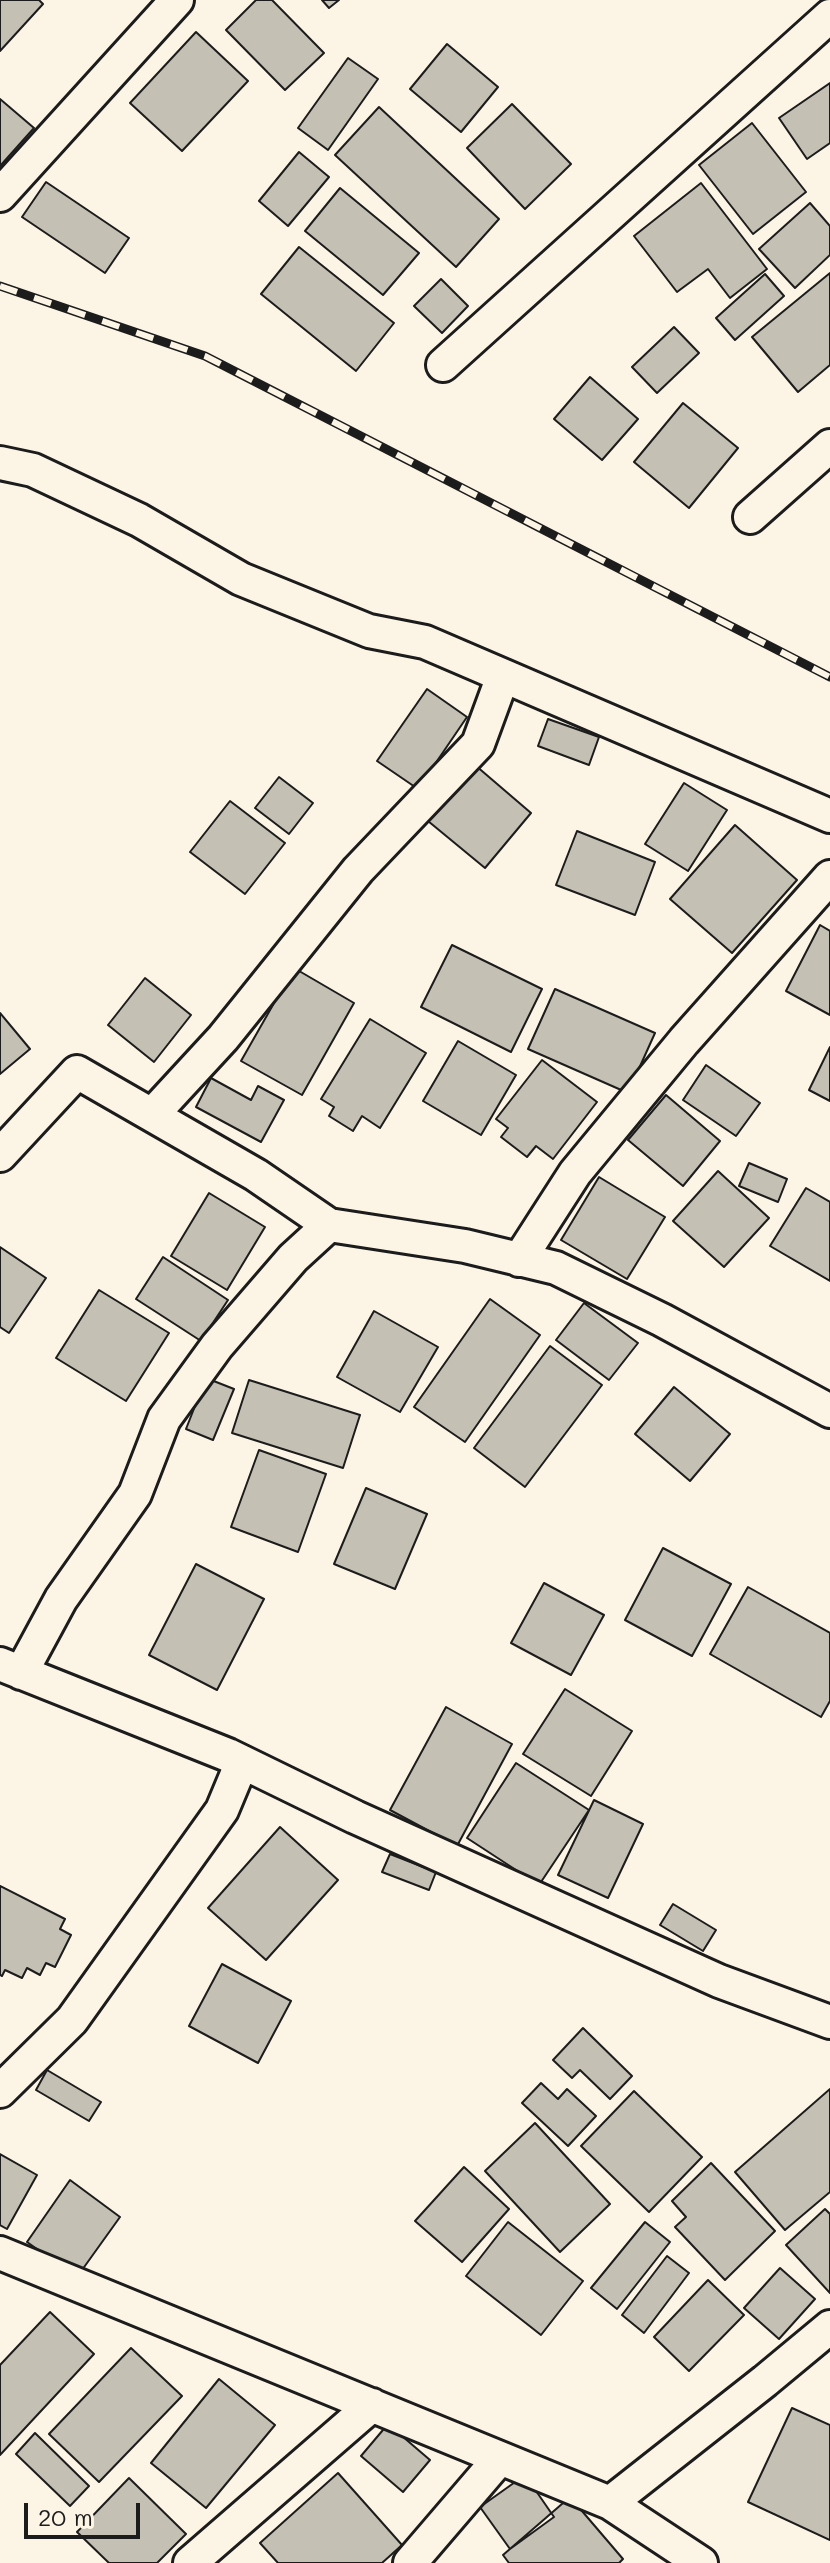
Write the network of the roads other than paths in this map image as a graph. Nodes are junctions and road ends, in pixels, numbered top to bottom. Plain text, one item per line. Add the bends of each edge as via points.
1 (177, 0) edge
2 (830, 16) edge
3 (0, 195) edge
4 (443, 365) dead end
5 (830, 446) edge
6 (0, 463) edge
7 (750, 517) dead end
8 (503, 676) junction
9 (830, 816) edge
10 (830, 877) edge
11 (152, 1115) junction
12 (0, 1155) edge
13 (329, 1225) junction
14 (519, 1260) junction
15 (830, 1411) edge
16 (10, 1669) edge
17 (242, 1762) junction
18 (830, 2022) edge
19 (0, 2091) edge
20 (0, 2253) edge
21 (830, 2327) edge
22 (372, 2405) junction
23 (500, 2458) junction
24 (610, 2503) junction
25 (190, 2563) edge
26 (410, 2563) edge
27 (701, 2563) edge

1 - 3 street
2 - 4 street
5 - 7 street
6 - 8 street via 33,470 126,514 241,579 369,631 425,642
8 - 9 street
8 - 11 street via 478,744 358,870 223,1038
10 - 14 street via 575,1173
11 - 12 street via 77,1072
11 - 13 street
13 - 14 street
13 - 16 street via 293,1258 217,1346 164,1419 135,1494
14 - 15 street via 556,1268
16 - 17 street
17 - 18 street via 705,1975
17 - 19 street via 222,1810 72,2020
20 - 22 street
21 - 24 street
22 - 23 street
22 - 25 street
23 - 24 street
23 - 26 street
24 - 27 street

